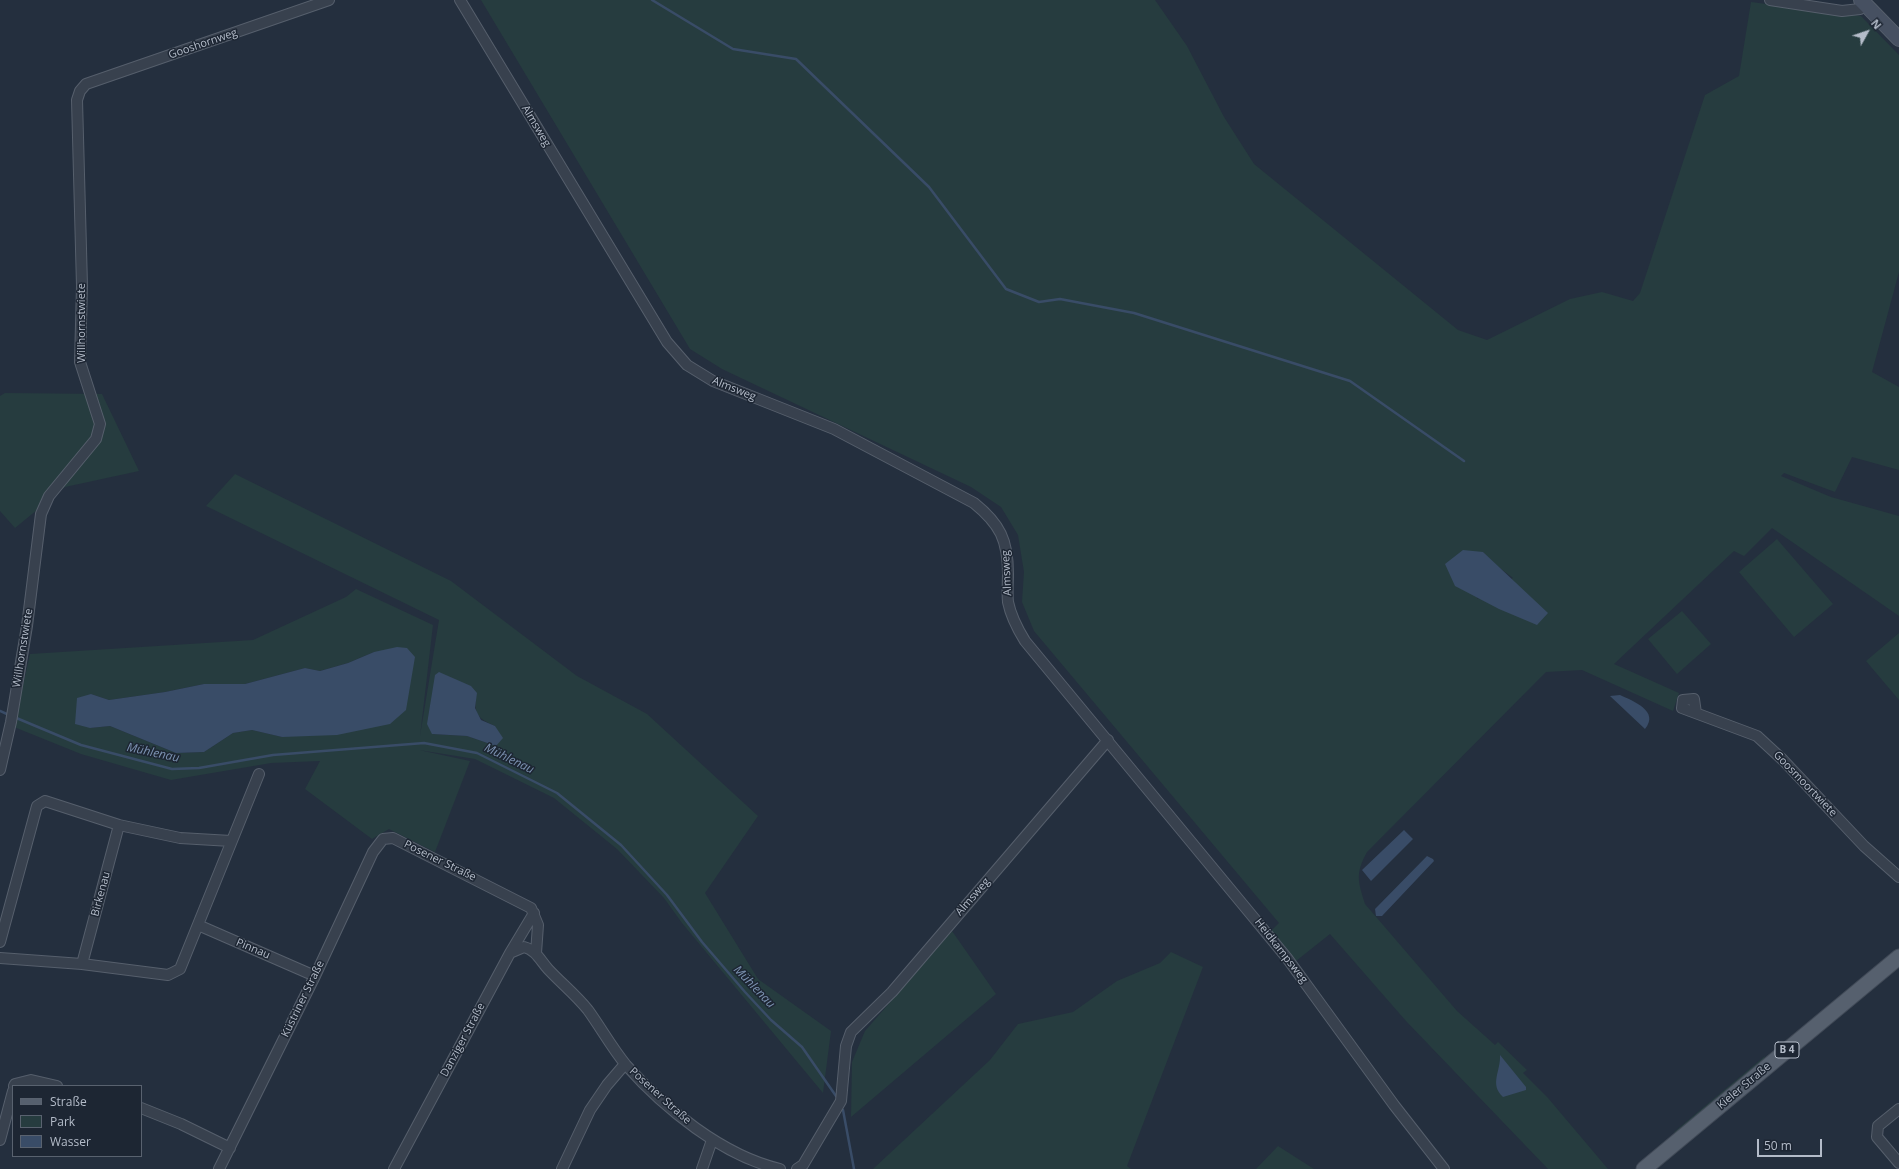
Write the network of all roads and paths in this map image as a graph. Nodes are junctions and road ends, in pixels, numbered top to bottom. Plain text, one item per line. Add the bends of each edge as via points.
1 (329, 0) edge
2 (460, 0) edge
3 (1770, 0) edge
4 (1863, 2) edge
5 (1899, 39) edge
6 (80, 91) joint
7 (1696, 714) dead end
8 (1108, 740) junction
9 (0, 770) edge
10 (259, 774) dead end
11 (119, 825) junction
12 (393, 838) joint
13 (231, 841) junction
14 (1899, 877) edge
15 (534, 913) junction
16 (198, 925) junction
17 (0, 942) edge
18 (536, 952) junction
19 (510, 953) junction
20 (1899, 957) edge
21 (0, 958) edge
22 (82, 964) junction
23 (308, 973) dead end
24 (625, 1064) junction
25 (14, 1085) edge
26 (53, 1085) edge
27 (12, 1094) edge
28 (142, 1108) edge
29 (1899, 1109) edge
30 (0, 1140) edge
31 (712, 1140) junction
32 (230, 1148) junction
33 (1899, 1163) edge
34 (800, 1167) edge
35 (219, 1169) edge
36 (394, 1169) edge
37 (562, 1169) edge
38 (702, 1169) edge
39 (780, 1169) edge
40 (1444, 1169) edge
41 (1644, 1169) edge

1 - 6 street, Gooshornweg via 86,84
2 - 8 street, Almsweg via 667,342 687,365 713,381 834,429 974,503 990,516 1000,531 1008,553 1008,601 1013,621 1025,641
3 - 4 street via 1842,11 1860,9
4 - 5 main road
6 - 9 street, Willhornstwiete via 80,362 100,424 96,439 49,496 41,514 27,626
7 - 14 street, Goosmoortwiete via 1757,736 1864,846
8 - 34 street, Almsweg via 892,992 852,1032 846,1046 841,1101
8 - 40 street, Heidkampsweg via 1290,961 1394,1105
10 - 13 street
11 - 13 street via 180,838
11 - 17 street via 45,801 37,806
11 - 22 street, Birkenau
12 - 15 street, Posener Straße via 525,904
12 - 32 street, Küstriner Straße via 383,839 373,852
13 - 16 street
15 - 18 street via 538,925
15 - 19 street, Danziger Straße
16 - 22 street via 180,969 168,975
16 - 23 street, Pinnau
18 - 19 street via 524,947
18 - 24 street, Posener Straße via 547,968 587,1008
19 - 36 street, Danziger Straße
20 - 41 main road, Kieler Straße / B 4
21 - 22 street
24 - 31 street, Posener Straße via 647,1086
24 - 37 street via 590,1110
25 - 26 street via 31,1080
27 - 30 street
28 - 32 street via 182,1124
29 - 33 street via 1878,1126 1876,1137
31 - 38 street
31 - 39 street, Posener Straße via 750,1159
32 - 35 street, Küstriner Straße

